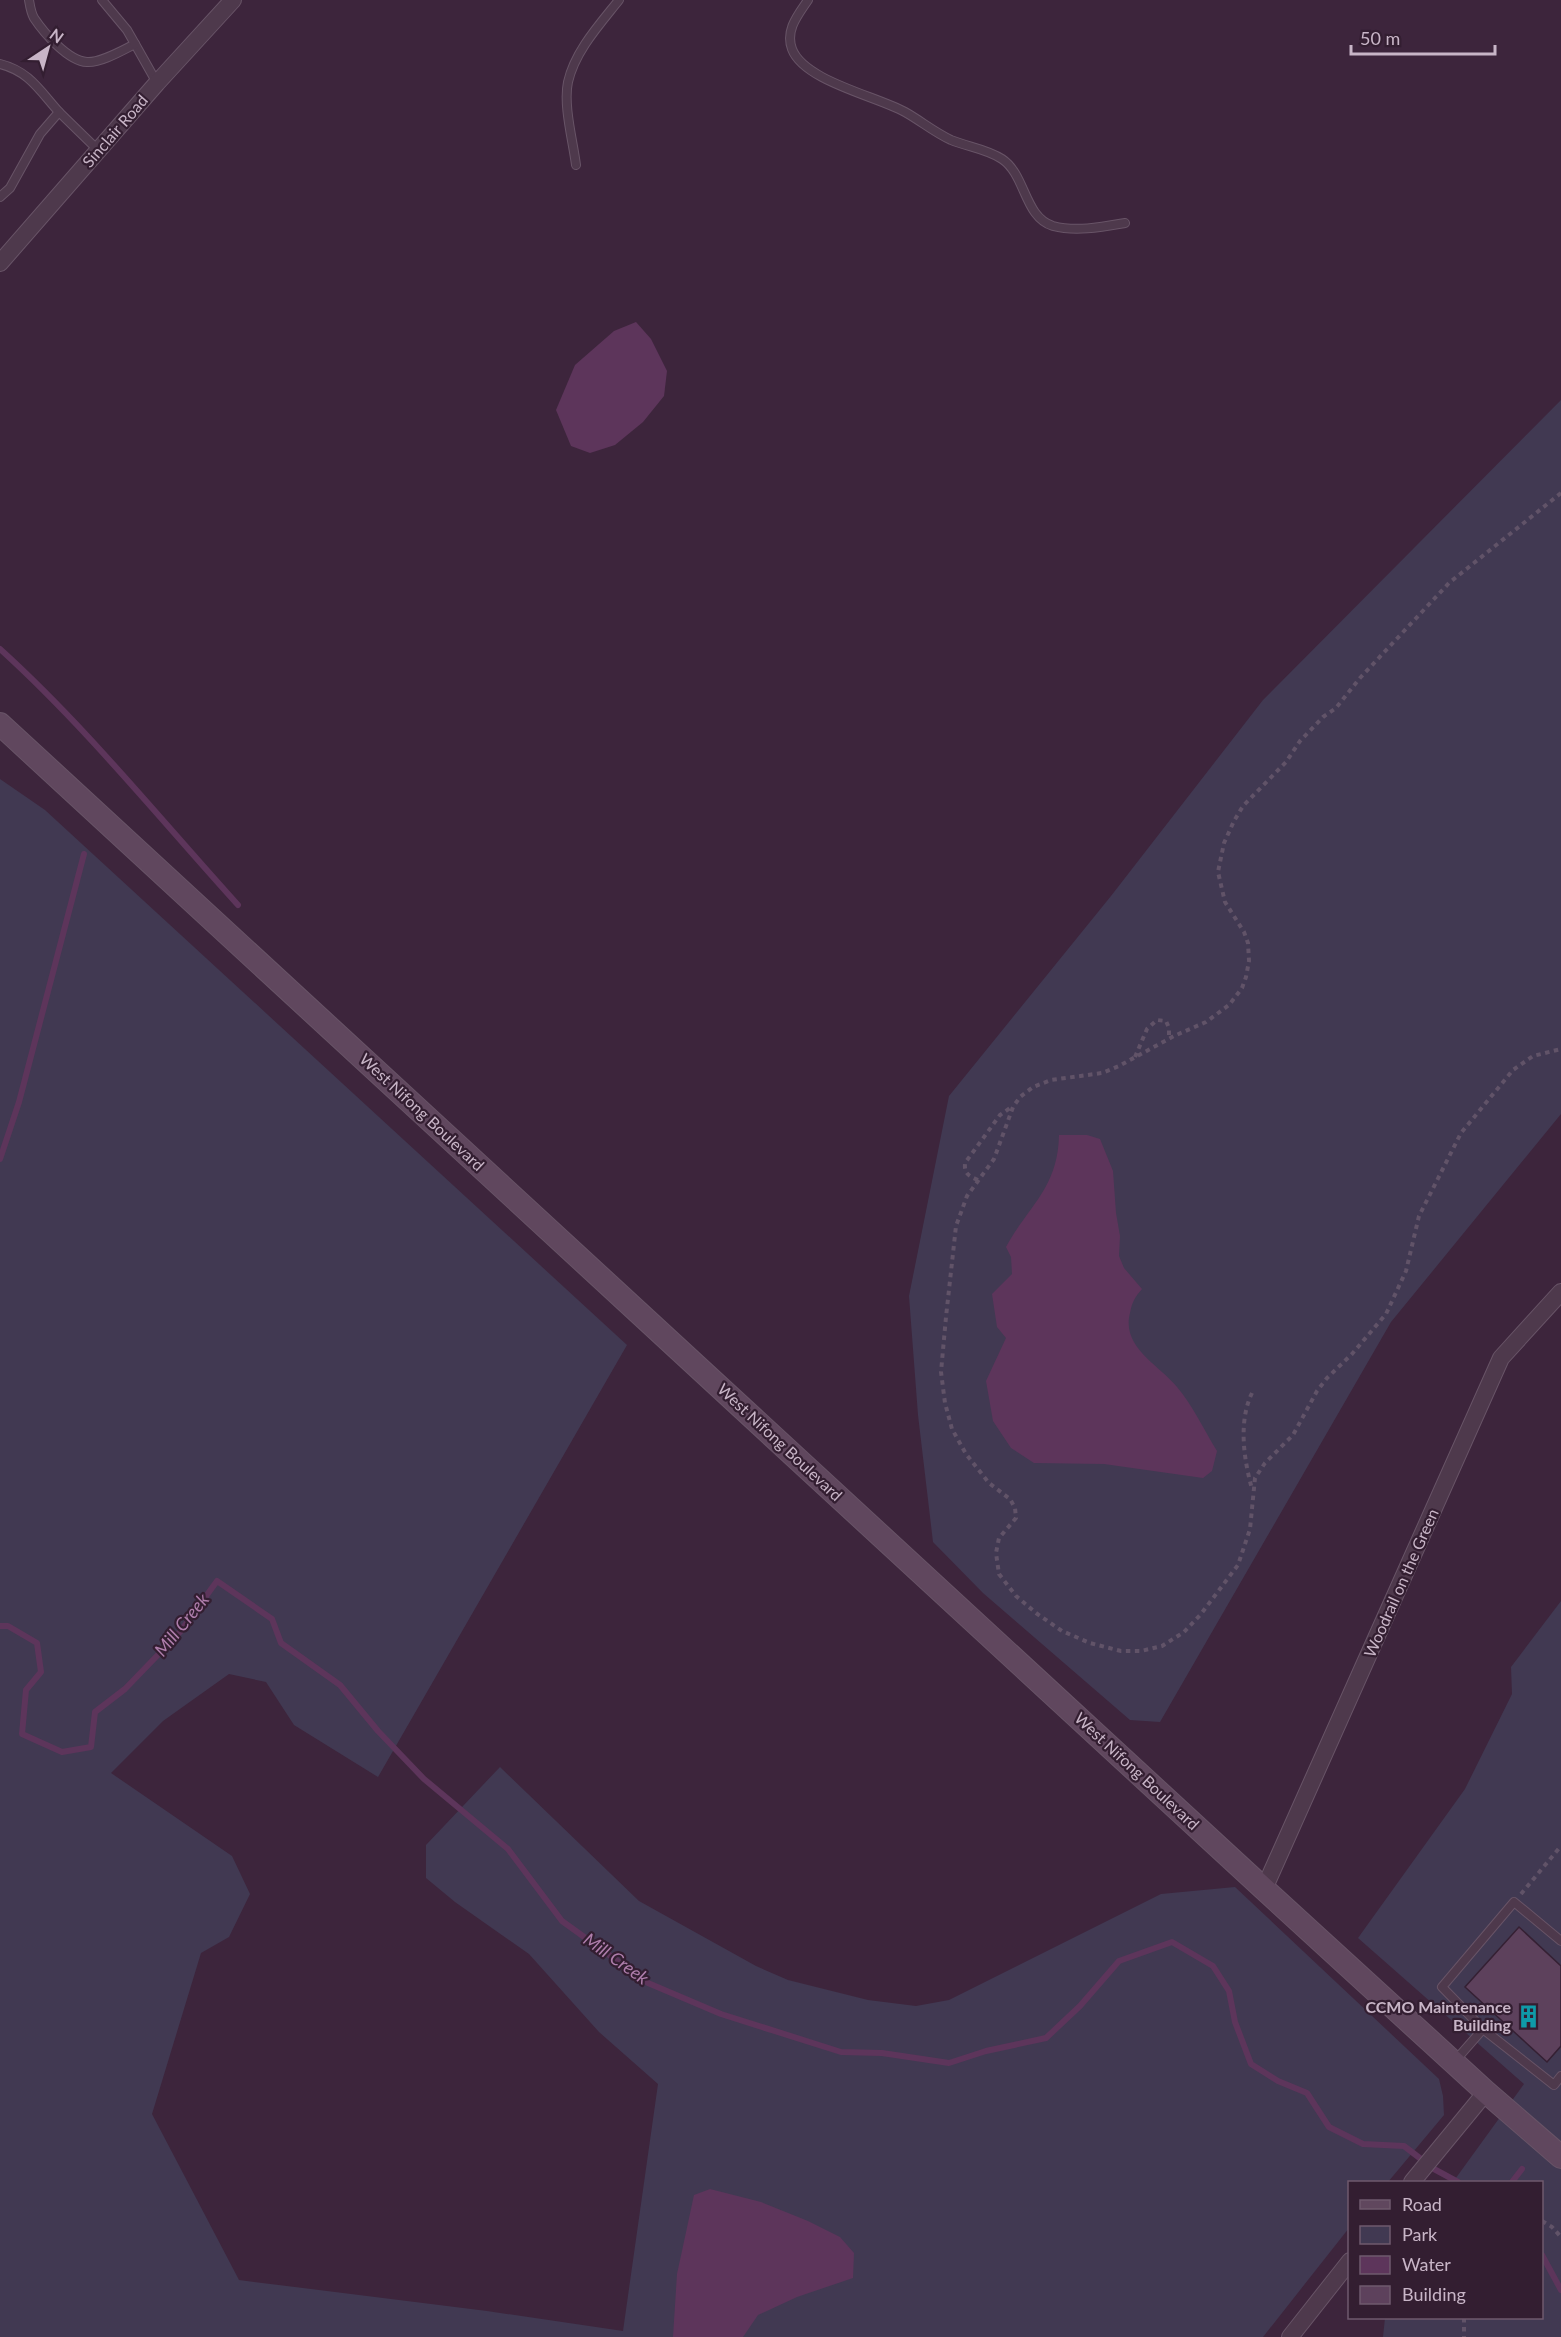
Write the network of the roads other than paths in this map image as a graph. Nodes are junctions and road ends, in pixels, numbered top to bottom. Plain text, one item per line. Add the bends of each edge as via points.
1 (29, 0) edge
2 (102, 0) edge
3 (233, 0) edge
4 (619, 0) edge
5 (808, 0) edge
6 (135, 44) junction
7 (0, 64) edge
8 (157, 83) junction
9 (59, 112) junction
10 (99, 151) junction
11 (576, 165) dead end
12 (0, 197) edge
13 (1125, 223) dead end
14 (0, 264) edge
15 (0, 724) edge
16 (1561, 1292) edge
17 (1264, 1889) junction
18 (1561, 1941) edge
19 (1483, 2029) junction
20 (1454, 2062) junction
21 (1561, 2076) edge
22 (1486, 2092) junction
23 (1561, 2157) edge
24 (1413, 2181) edge
25 (1348, 2264) edge
26 (1290, 2337) edge

1 - 6 lane via 33,16 52,40 87,62
2 - 6 lane
3 - 8 street, Sinclair Road
4 - 11 lane via 576,60 568,83
5 - 13 lane via 795,18 790,39 797,59 816,74 906,113 937,134 1001,158 1018,175 1031,207 1050,225 1083,228
6 - 8 lane
7 - 9 lane via 17,68
8 - 10 street, Sinclair Road
9 - 10 lane
9 - 12 lane via 40,134 10,188
10 - 14 street, Sinclair Road
15 - 17 main road, West Nifong Boulevard
16 - 17 street, Woodrail on the Green via 1501,1358
17 - 20 main road, West Nifong Boulevard
18 - 19 lane via 1514,1902 1442,1987
19 - 20 lane
19 - 21 lane via 1554,2085
20 - 22 main road, West Nifong Boulevard
22 - 23 main road, West Nifong Boulevard
22 - 24 street
25 - 26 street

